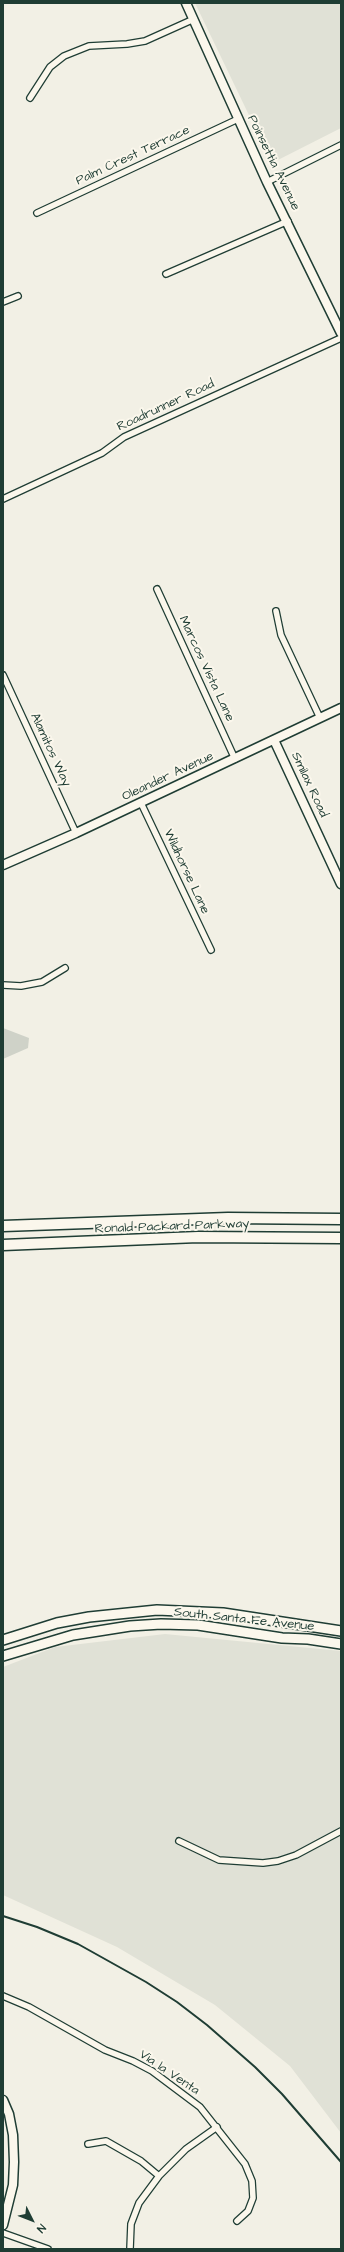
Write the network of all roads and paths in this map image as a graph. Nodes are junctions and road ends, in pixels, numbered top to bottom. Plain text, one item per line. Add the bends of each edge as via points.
1 (186, 3) edge
2 (194, 19) junction
3 (30, 98) dead end
4 (238, 119) junction
5 (341, 145) edge
6 (267, 182) junction
7 (37, 213) dead end
8 (288, 221) junction
9 (166, 274) dead end
10 (18, 296) dead end
11 (3, 302) edge
12 (341, 333) edge
13 (341, 338) edge
14 (3, 499) edge
15 (157, 589) dead end
16 (276, 612) dead end
17 (3, 675) edge
18 (341, 708) edge
19 (320, 718) junction
20 (274, 740) junction
21 (235, 759) junction
22 (141, 803) junction
23 (76, 833) junction
24 (3, 865) edge
25 (341, 884) edge
26 (211, 950) dead end
27 (65, 968) dead end
28 (3, 985) edge
29 (341, 1219) edge
30 (3, 1226) edge
31 (341, 1238) edge
32 (3, 1245) edge
33 (341, 1632) edge
34 (3, 1640) edge
35 (341, 1644) edge
36 (3, 1656) edge
37 (341, 1831) edge
38 (179, 1841) dead end
39 (3, 1996) edge
40 (3, 2100) edge
41 (217, 2127) junction
42 (88, 2144) dead end
43 (159, 2176) junction
44 (237, 2220) dead end
45 (3, 2225) edge
46 (3, 2233) edge
47 (48, 2249) edge
48 (130, 2249) edge

1 - 2 street, Poinsettia Avenue
2 - 3 street via 145,41 90,46 64,56 50,67
2 - 4 street, Poinsettia Avenue
4 - 6 street, Poinsettia Avenue
4 - 7 street, Palm Crest Terrace
5 - 6 street
6 - 8 street, Poinsettia Avenue
8 - 9 street
8 - 12 street, Poinsettia Avenue
10 - 11 street
13 - 14 street, Roadrunner Road via 124,437 102,453
15 - 21 street, Marcos Vista Lane
16 - 19 street via 281,635
17 - 23 street, Alamitos Way
18 - 19 street, Oleander Avenue
19 - 20 street, Oleander Avenue
20 - 21 street, Oleander Avenue
20 - 25 street, Smilax Road
21 - 22 street, Oleander Avenue
22 - 23 street, Oleander Avenue
22 - 26 street, Wildhorse Lane
23 - 24 street, Oleander Avenue
27 - 28 street via 42,982 21,986
29 - 30 highway, Ronald Packard Parkway via 228,1218
31 - 32 highway, Ronald Packard Parkway via 198,1237
33 - 34 main road, South Santa Fe Avenue via 223,1613 157,1610 89,1617
35 - 36 main road, South Santa Fe Avenue via 198,1625 161,1624 73,1635
37 - 38 street via 296,1855 263,1863 219,1860
39 - 41 street, Via la Venta via 29,2007 105,2050 133,2060 152,2071 200,2107
40 - 45 street via 13,2135 14,2162 13,2185
41 - 43 street via 186,2149
41 - 44 street, Via la Venta via 245,2164 252,2181 254,2198 248,2212
42 - 43 street via 106,2141 141,2161
43 - 48 street via 139,2203 131,2224
46 - 47 street

